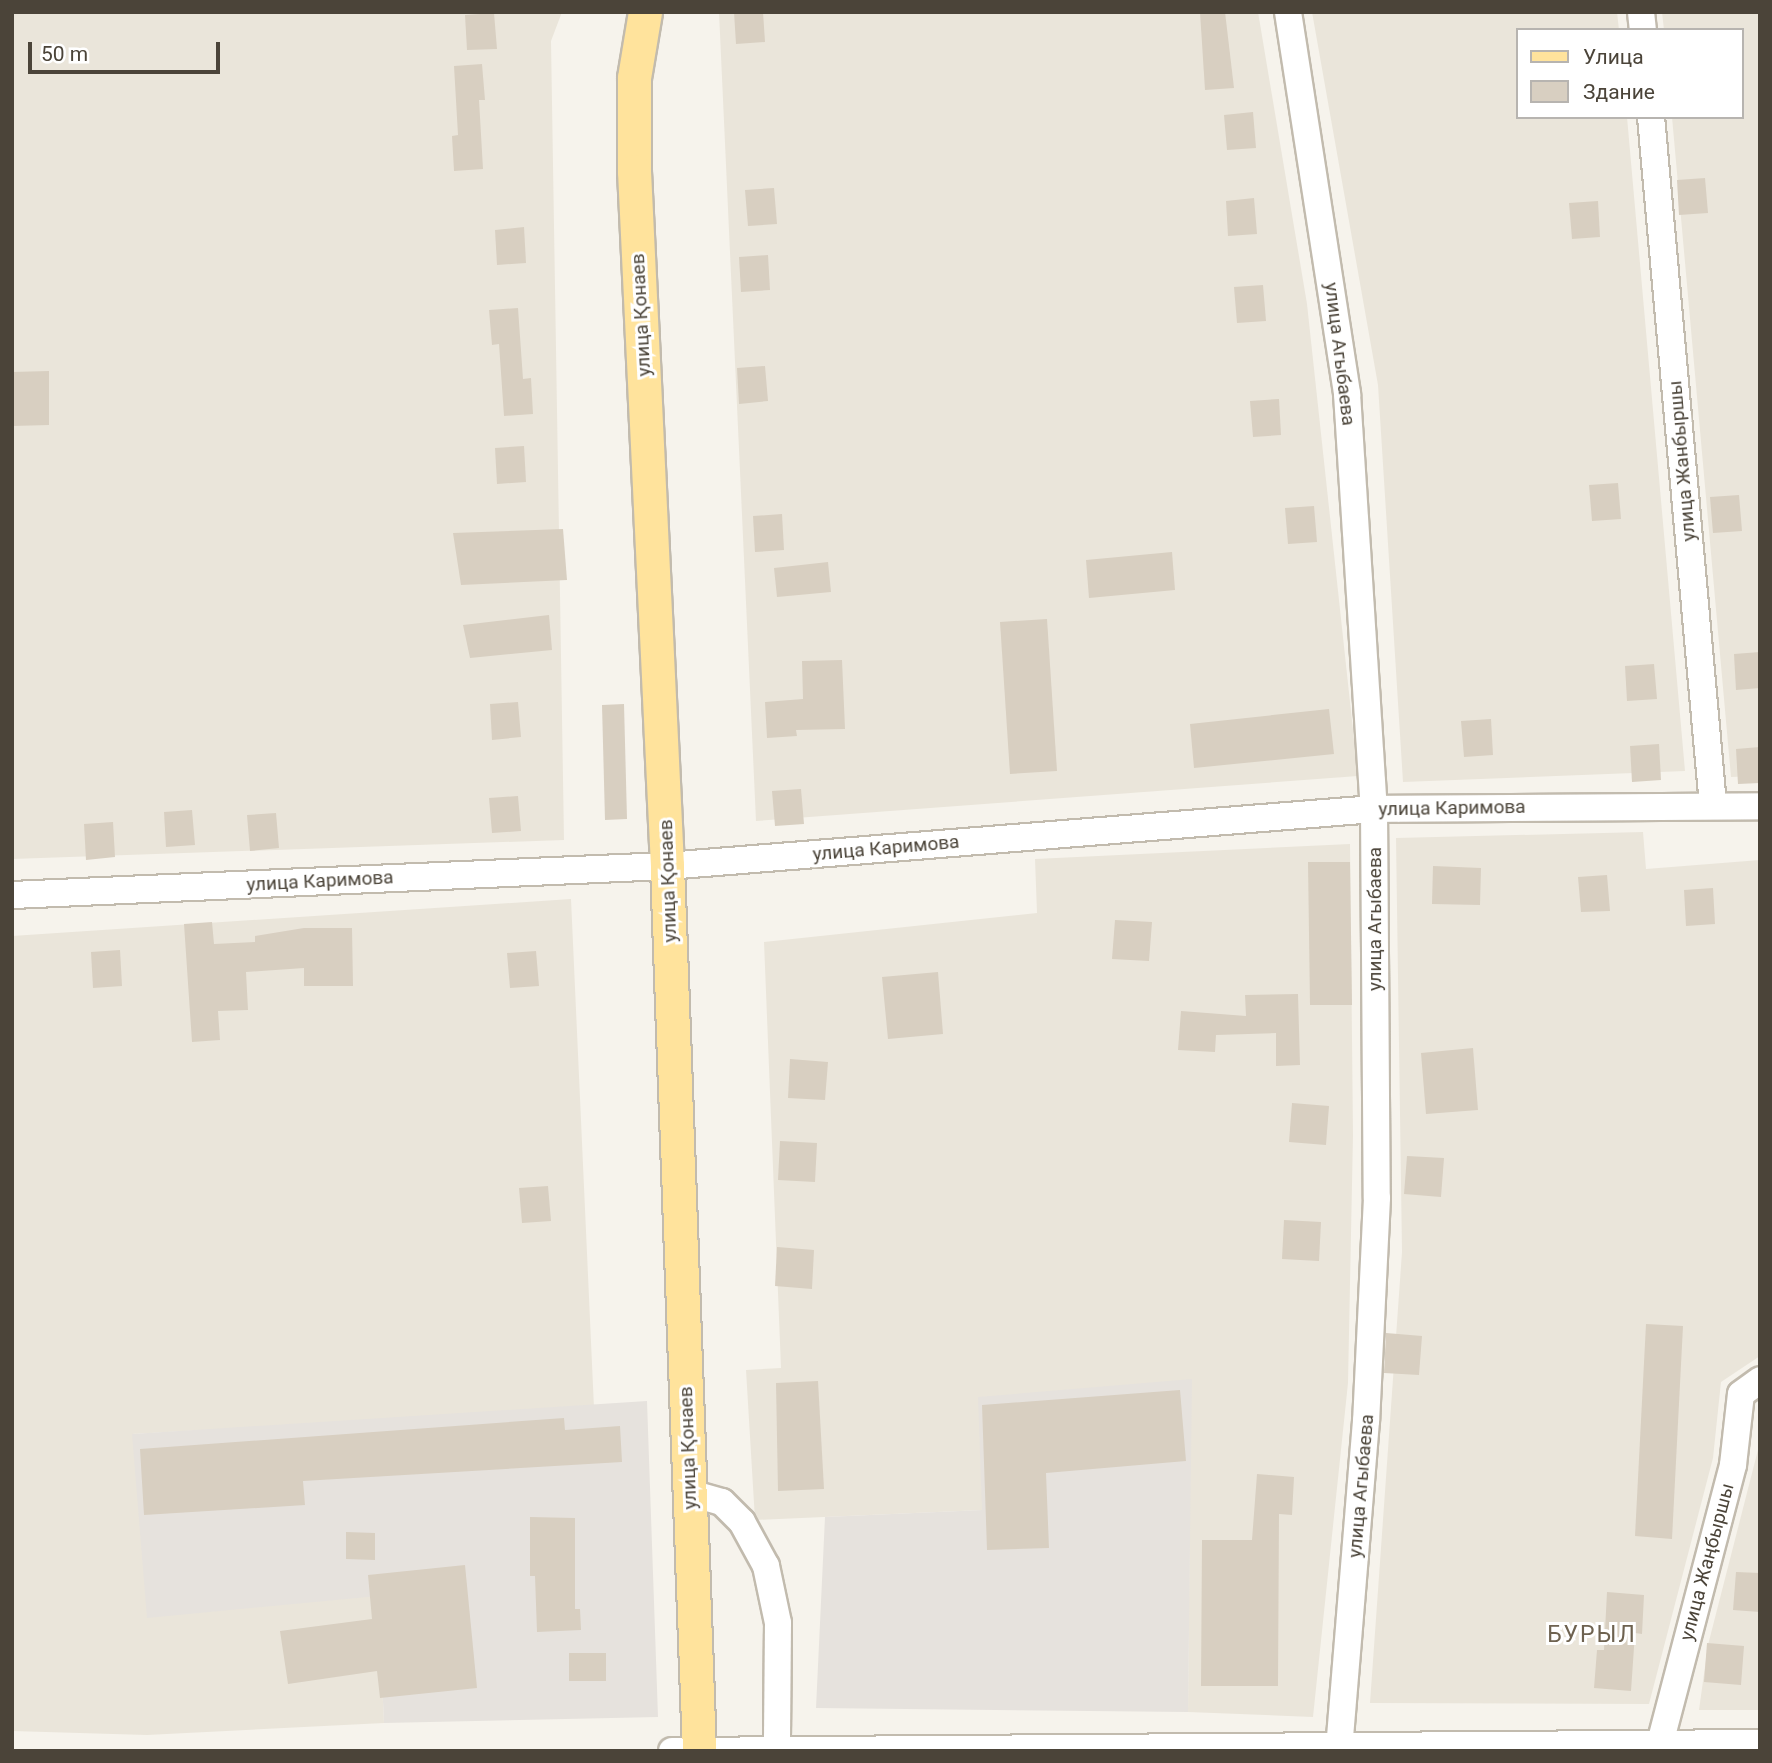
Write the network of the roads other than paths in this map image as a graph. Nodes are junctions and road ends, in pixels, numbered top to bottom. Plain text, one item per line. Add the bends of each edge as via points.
1 (645, 12) edge
2 (1288, 12) edge
3 (1651, 119) edge
4 (1713, 805) junction
5 (1760, 806) edge
6 (1374, 809) junction
7 (667, 866) junction
8 (12, 895) edge
9 (1760, 1380) edge
10 (690, 1493) junction
11 (1760, 1743) edge
12 (1339, 1746) junction
13 (1658, 1748) edge
14 (777, 1749) edge
15 (1301, 1749) edge
16 (671, 1751) edge
17 (699, 1751) edge

1 - 7 main road, улица Қонаев via 634,78 634,171
2 - 6 street, улица Агыбаева via 1347,394
3 - 4 street, улица Жанбыршы
4 - 5 street, улица Каримова
4 - 6 street, улица Каримова
6 - 7 street, улица Каримова
6 - 12 street, улица Агыбаева via 1377,1198 1366,1421
7 - 8 street, улица Каримова
7 - 10 main road, улица Қонаев
9 - 13 street, улица Жаңбыршы via 1741,1394 1733,1465
10 - 14 street via 722,1502 742,1522 766,1566 778,1623
10 - 17 main road, улица Қонаев
11 - 13 street
12 - 13 street
12 - 15 street
14 - 15 street
14 - 17 street
16 - 17 street

